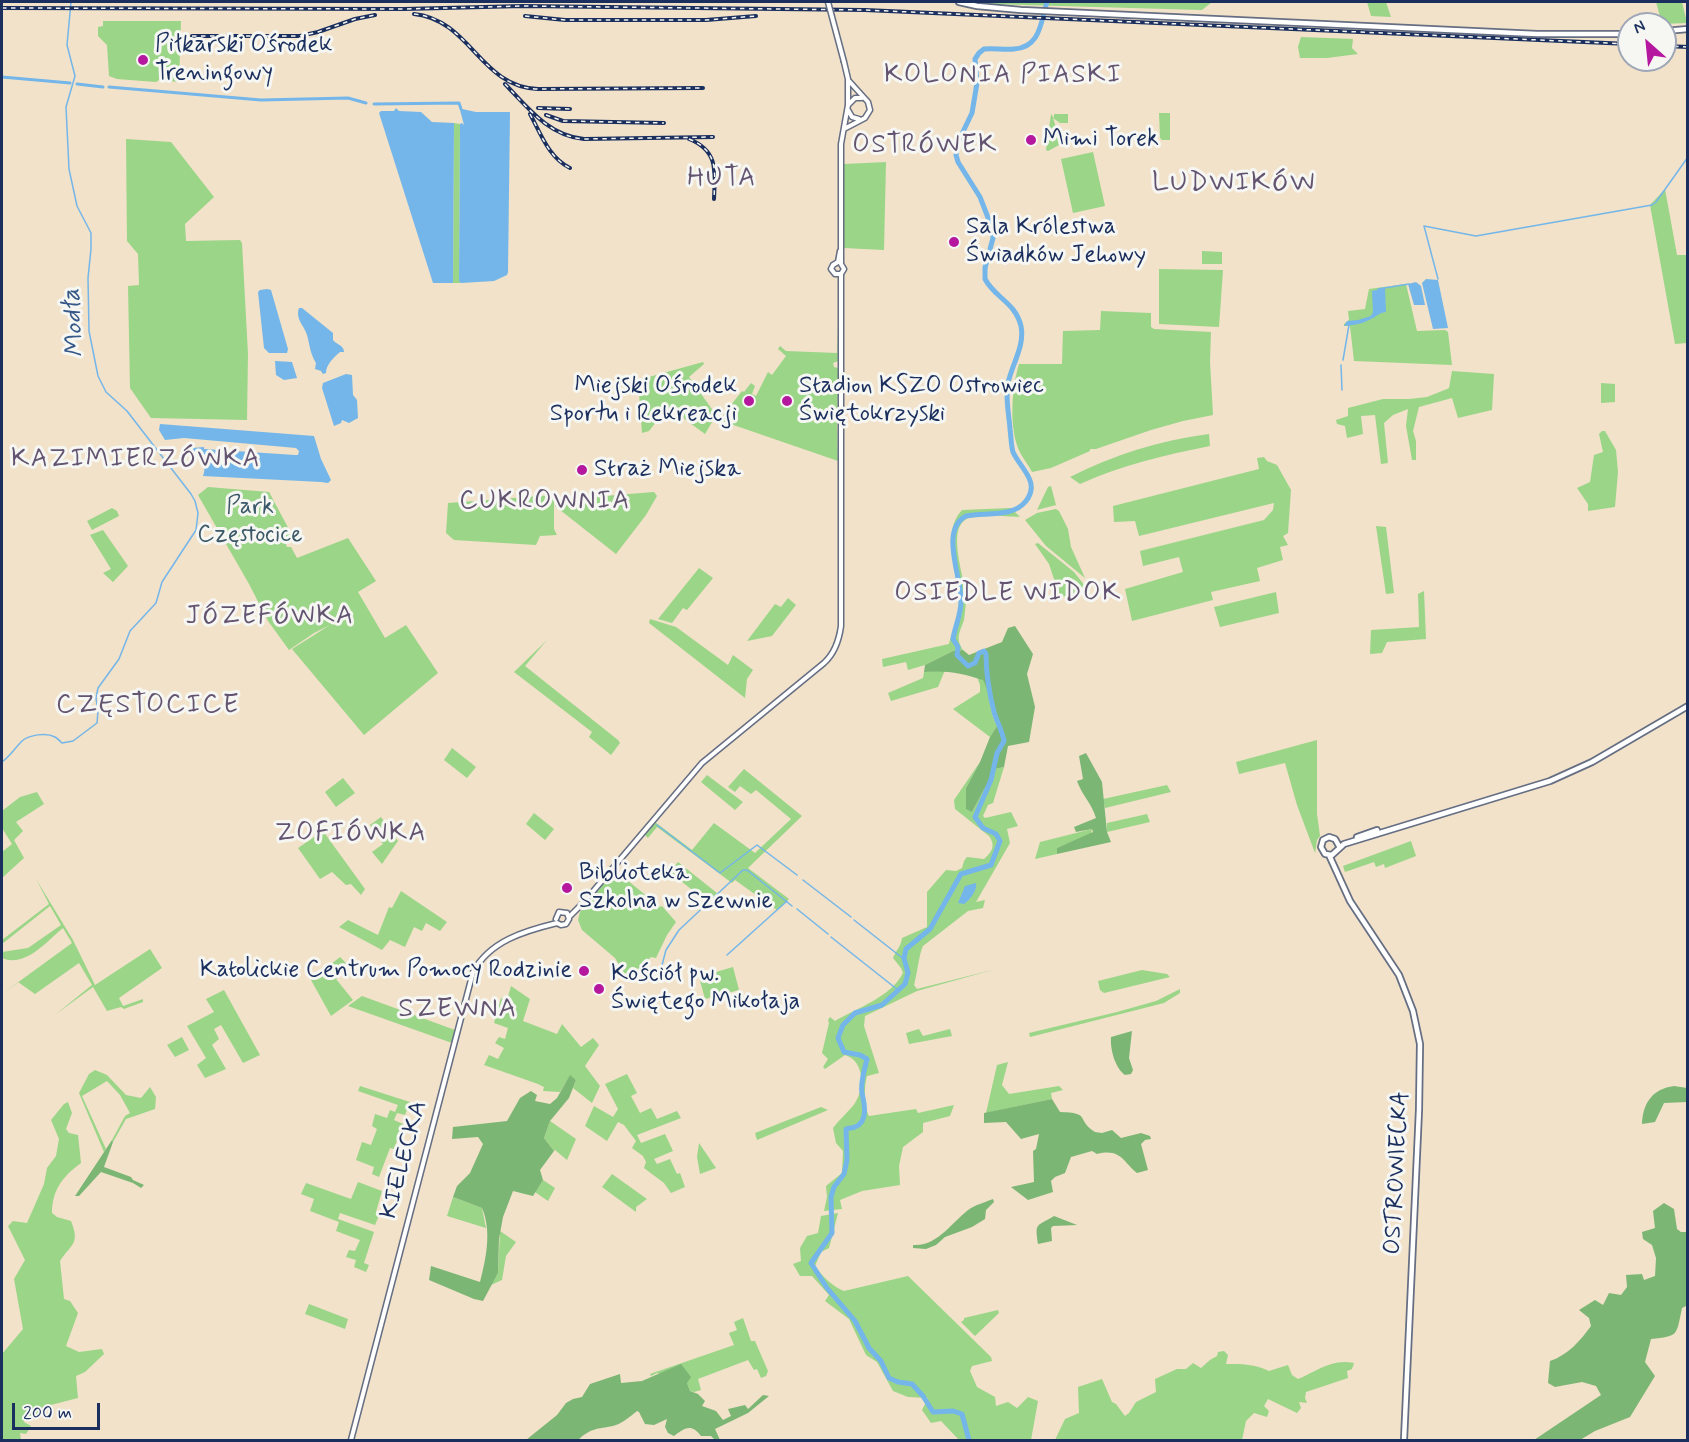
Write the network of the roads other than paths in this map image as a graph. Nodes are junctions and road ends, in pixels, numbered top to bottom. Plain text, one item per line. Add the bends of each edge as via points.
1 (828, 2) edge
2 (959, 2) edge
3 (1617, 34) edge
4 (848, 79) junction
5 (864, 99) junction
6 (848, 107) junction
7 (863, 119) junction
8 (843, 130) junction
9 (839, 263) junction
10 (840, 274) junction
11 (1688, 706) edge
12 (1338, 844) junction
13 (1332, 854) junction
14 (568, 915) junction
15 (556, 921) junction
16 (351, 1440) edge
17 (1404, 1440) edge

1 - 4 main road, bridge
2 - 3 main road via 997,8 1537,34
4 - 5 main road
4 - 6 main road
5 - 6 main road via 855,98
5 - 7 main road via 870,110
6 - 7 main road via 852,117
6 - 8 main road
7 - 8 main road
8 - 9 main road
9 - 10 main road via 844,270
9 - 10 main road via 831,269
10 - 14 main road via 841,626 837,645 816,670 702,763 580,907
11 - 12 main road via 1598,759 1550,782
12 - 13 main road
12 - 13 main road via 1329,837 1322,842 1321,850
13 - 17 main road, OSTROWIECKA via 1350,901 1402,982 1413,1011 1420,1051
14 - 15 main road via 559,912
14 - 15 main road via 566,924
15 - 16 main road, KIELECKA via 492,948 470,978

